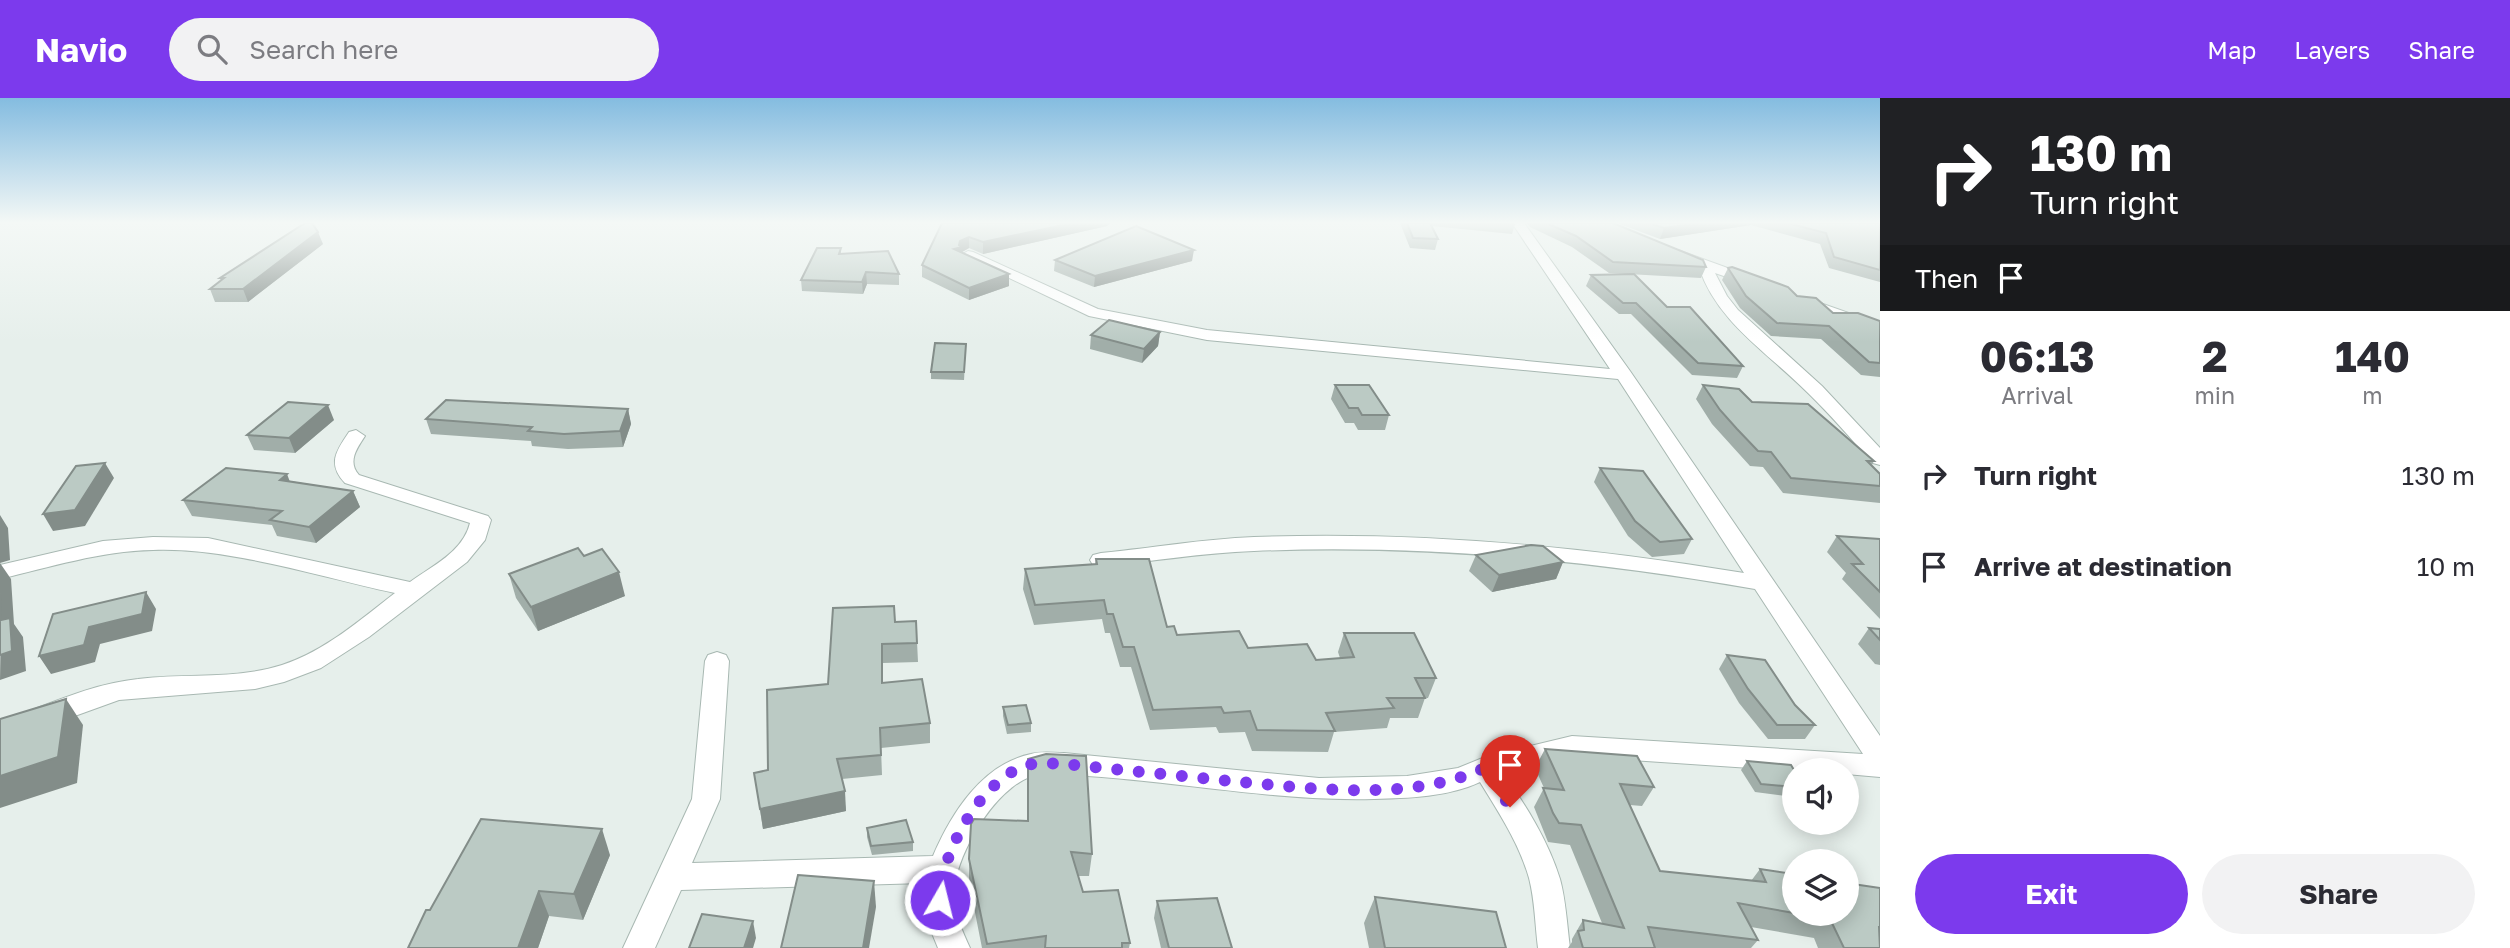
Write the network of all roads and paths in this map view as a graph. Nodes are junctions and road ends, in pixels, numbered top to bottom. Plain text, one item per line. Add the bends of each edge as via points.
1 (985, 263) edge
2 (1546, 263) edge
3 (1702, 263) edge
4 (1705, 264) junction
5 (1767, 287) edge
6 (1791, 296) edge
7 (1879, 328) edge
8 (1624, 375) junction
9 (356, 436) dead end
10 (1880, 459) edge
11 (1101, 560) edge
12 (0, 572) edge
13 (1762, 583) junction
14 (414, 590) junction
15 (717, 661) dead end
16 (0, 733) edge
17 (1880, 758) edge
18 (1880, 766) edge
19 (1485, 768) junction
20 (944, 869) junction
21 (671, 877) junction
22 (639, 948) edge
23 (954, 948) edge
24 (1554, 948) edge

1 - 8 street via 1094,313 1207,335
2 - 8 street
3 - 4 street
4 - 5 street
4 - 10 street via 1717,292 1751,334 1805,380
6 - 7 street
8 - 13 street
9 - 14 street via 341,464 352,479 481,520 474,541 459,557
11 - 13 street via 1251,544 1464,545 1586,555
12 - 14 street via 103,548 153,542 208,545
13 - 17 street
14 - 16 street via 355,637 294,670 251,682 112,693
15 - 21 street via 706,799
18 - 19 street via 1572,746
19 - 20 street via 1462,778 1407,787 1319,789 1032,764 1010,773 987,792
19 - 24 street via 1534,852 1544,879
20 - 21 street
20 - 23 street via 939,883 940,916
21 - 22 street

